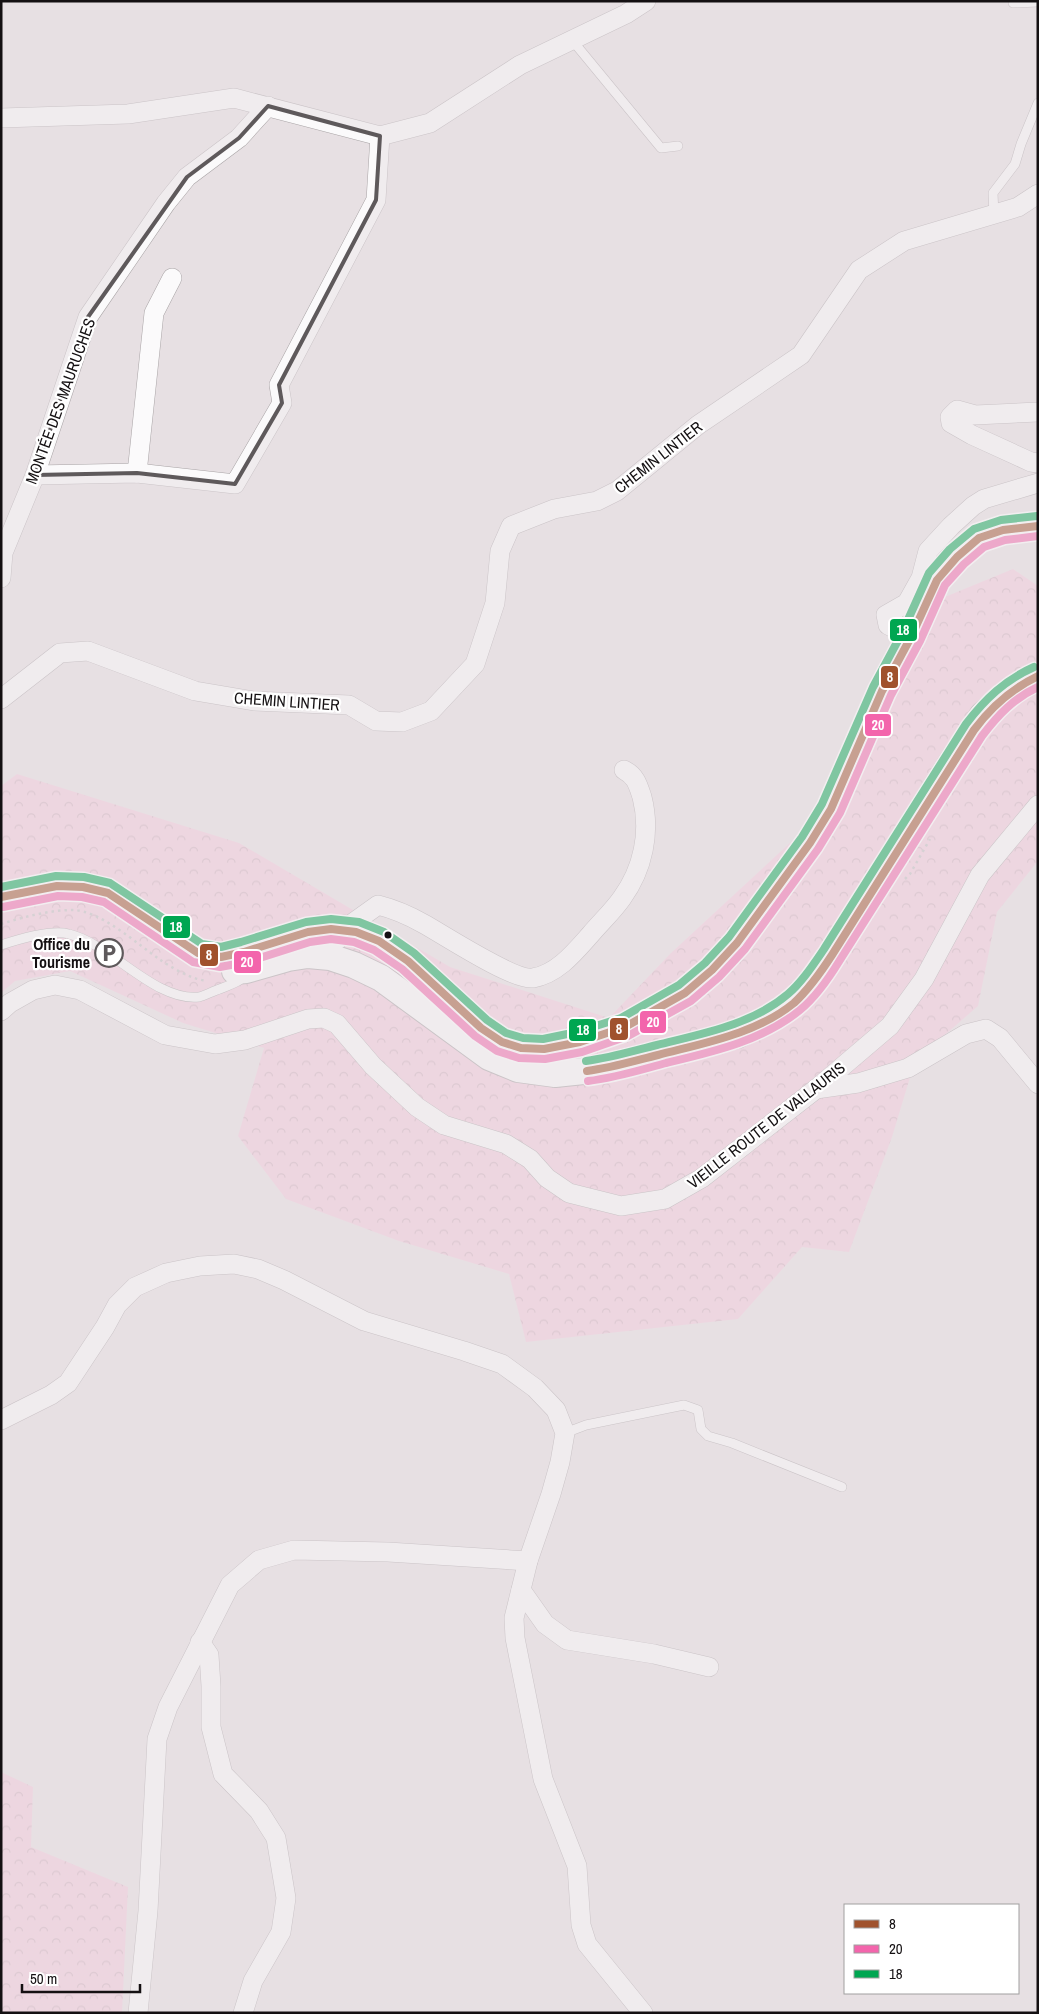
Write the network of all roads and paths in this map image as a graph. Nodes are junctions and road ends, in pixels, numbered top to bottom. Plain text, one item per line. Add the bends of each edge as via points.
1 (646, 1) edge
2 (1038, 2) edge
3 (1013, 3) dead end
4 (572, 40) junction
5 (1038, 104) edge
6 (268, 106) junction
7 (1, 118) edge
8 (380, 136) junction
9 (678, 146) dead end
10 (1038, 194) edge
11 (994, 215) junction
12 (172, 278) dead end
13 (1038, 412) edge
14 (1038, 462) edge
15 (137, 473) junction
16 (34, 474) junction
17 (1038, 483) edge
18 (1038, 526) edge
19 (1, 578) edge
20 (911, 637) junction
21 (1038, 676) edge
22 (1, 699) edge
23 (624, 770) dead end
24 (1038, 805) edge
25 (1, 897) edge
26 (1, 914) edge
27 (1, 924) edge
28 (343, 930) junction
29 (1, 945) edge
30 (308, 955) junction
31 (246, 970) junction
32 (208, 981) dead end
33 (1, 1010) edge
34 (1038, 1084) edge
35 (816, 1089) junction
36 (1, 1420) edge
37 (565, 1433) junction
38 (842, 1487) dead end
39 (528, 1562) junction
40 (521, 1590) junction
41 (200, 1642) junction
42 (709, 1667) dead end
43 (138, 2013) edge
44 (243, 2013) edge
45 (643, 2013) edge

1 - 4 street
2 - 3 lane
4 - 8 street via 520,65 430,124
4 - 9 lane via 661,148
5 - 11 lane via 1015,164 993,193
6 - 7 street via 234,98 128,114
6 - 8 street
6 - 16 street, MONTÉE DES MAURUCHES via 239,138 187,177 88,317
8 - 15 street via 376,200 280,385 282,403 235,484
10 - 11 street, CHEMIN LINTIER via 1018,207
11 - 22 street, CHEMIN LINTIER via 904,241 859,270 802,355 698,425 616,491 597,501 554,509 511,526 500,551 495,603 475,664 431,711 402,722 376,721 349,705 254,700 195,692 88,651 60,653
12 - 15 street via 154,313
13 - 14 street via 975,415 957,410 950,417 952,423 972,435 1031,462
15 - 16 street
16 - 19 street, MONTÉE DES MAURUCHES via 3,553
17 - 20 street via 984,499 972,506 928,551 921,578 907,603 886,615 888,625
18 - 20 main road via 1003,530 979,538 957,557 937,580
20 - 28 main road via 882,691 830,809 781,884 737,943 712,970 685,993 625,1027 580,1042 544,1049 521,1048 502,1042 480,1028 408,961 379,941
21 - 30 main road via 1005,695 983,715 824,967 794,1002 737,1035 593,1070 555,1074 518,1069 489,1057 381,978 354,964
23 - 28 street via 633,775 643,802 647,830 643,854 622,898 573,955 553,970 532,978 519,976 423,923 378,905
24 - 35 street, VIEILLE ROUTE DE VALLAURIS via 980,875 924,980 890,1026
25 - 28 main road via 57,886 83,887 108,893 198,953 221,957 308,932
26 - 31 main road via 31,904 61,900 84,903 123,922 188,968 212,974
27 - 32 path via 33,915 73,910 90,914 163,962 187,975
28 - 30 street via 337,940
29 - 31 lane via 52,932 68,933 106,952 160,988 199,997 240,980
30 - 31 main road
33 - 35 street, VIEILLE ROUTE DE VALLAURIS via 33,990 56,985 80,990 165,1035 215,1044 245,1040 308,1019 324,1018 337,1024 373,1066 417,1106 444,1125 506,1144 530,1159 547,1178 569,1193 621,1206 665,1199 702,1178
34 - 35 street via 1000,1038 986,1029 966,1034 908,1068 858,1083
36 - 37 street via 68,1383 117,1304 135,1287 166,1273 234,1264 258,1269 284,1280 364,1321 502,1364 535,1388 556,1410
37 - 38 lane via 586,1425 684,1405 698,1410 701,1429 708,1436
37 - 39 street via 551,1494
39 - 40 street
39 - 41 street via 388,1552 294,1550 259,1560 230,1585
40 - 42 street via 545,1624 567,1640
40 - 45 street via 514,1618 515,1638 543,1779 577,1866 581,1925 587,1944
41 - 43 street via 168,1708 157,1739 148,1911
41 - 44 street via 209,1655 211,1727 223,1774 259,1811 276,1838 286,1898 281,1932 254,1982

